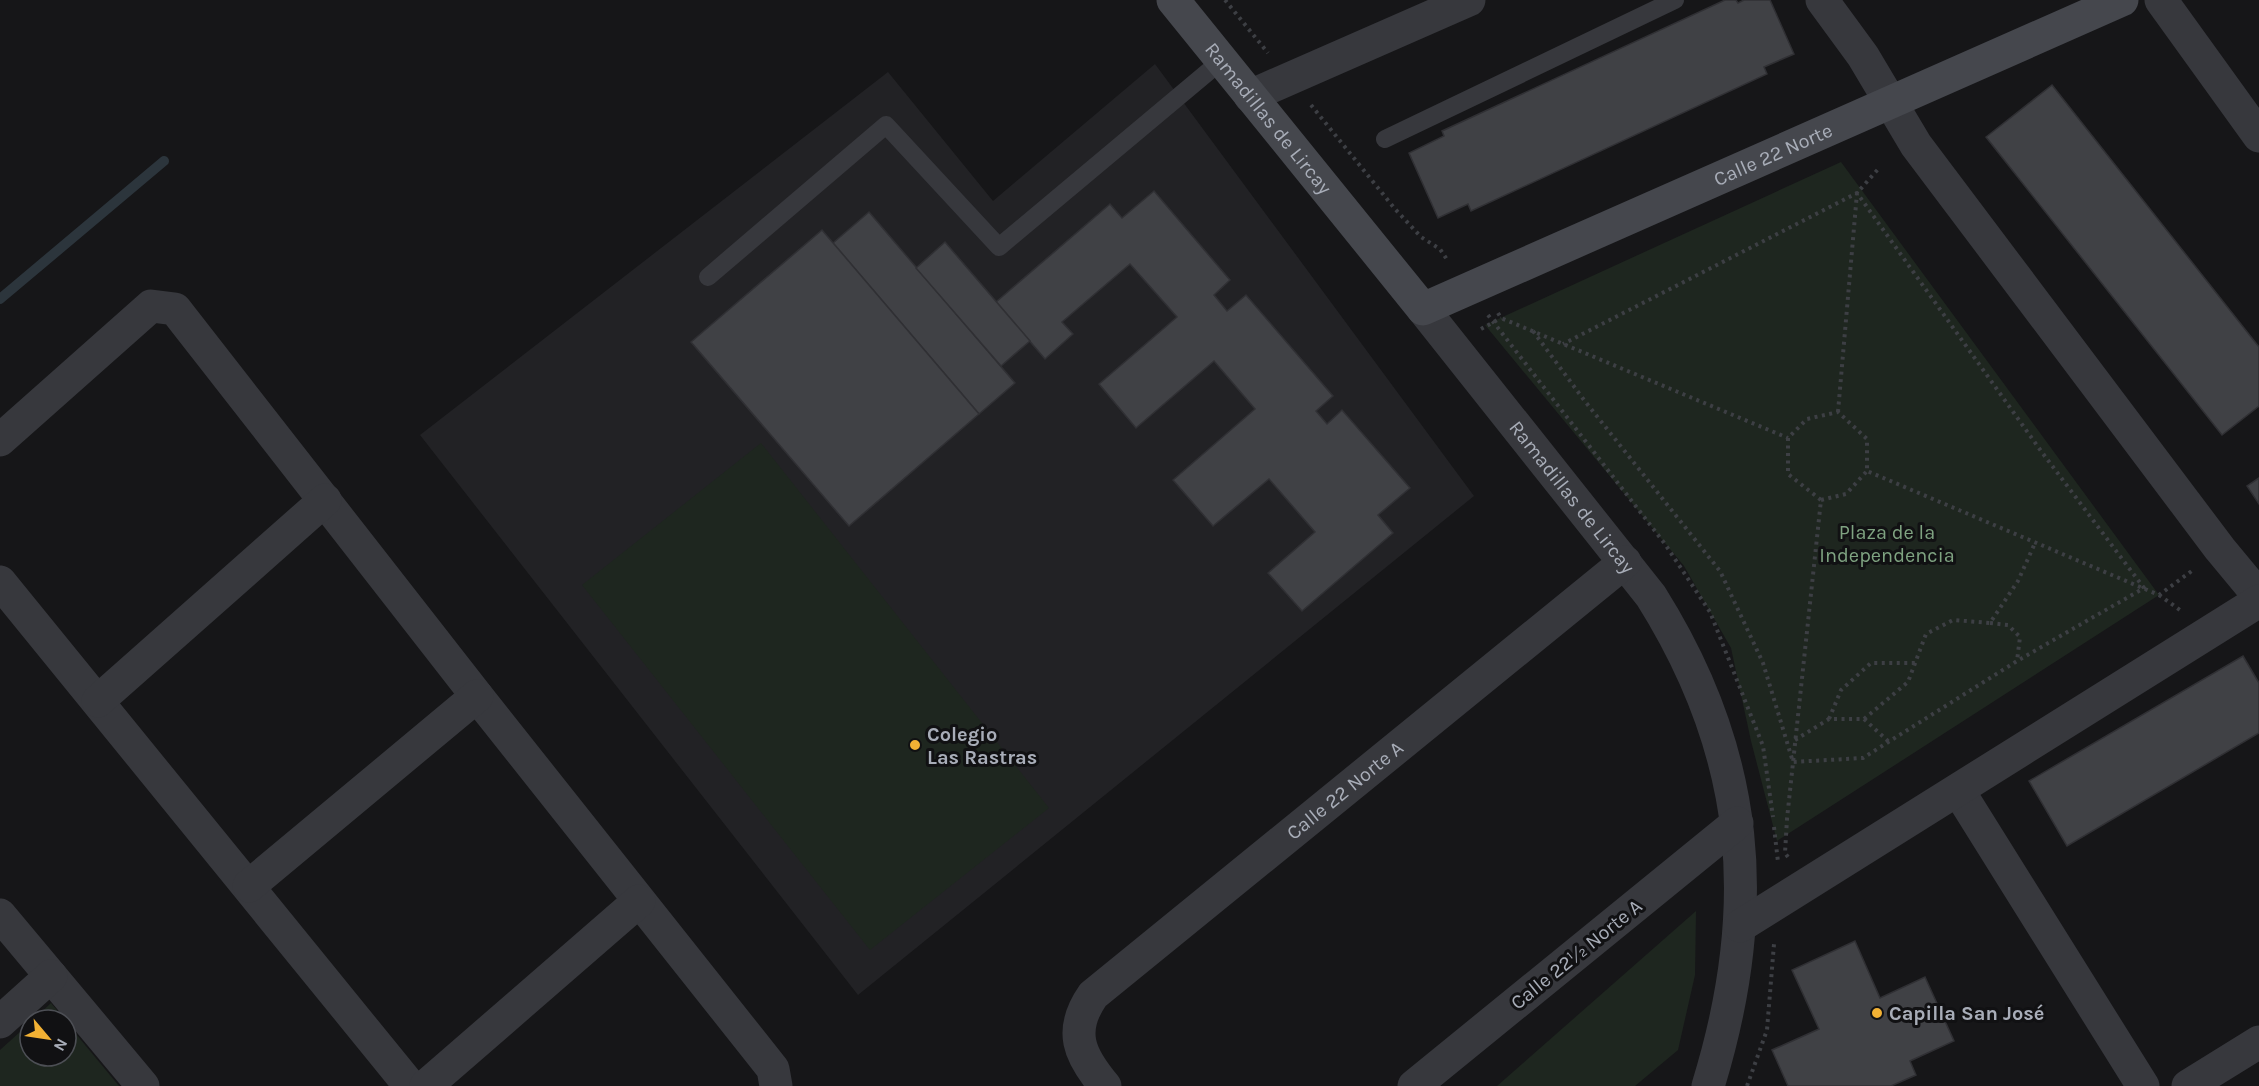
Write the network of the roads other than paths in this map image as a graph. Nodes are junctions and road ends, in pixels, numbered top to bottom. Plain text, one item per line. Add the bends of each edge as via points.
1 (1173, 0) edge
2 (1469, 0) edge
3 (1675, 0) edge
4 (1822, 0) edge
5 (2122, 0) edge
6 (2161, 0) edge
7 (1221, 61) junction
8 (1250, 96) junction
9 (1890, 102) junction
10 (2259, 136) edge
11 (1385, 139) dead end
12 (708, 277) dead end
13 (1423, 309) junction
14 (0, 440) edge
15 (325, 500) junction
16 (1625, 562) junction
17 (0, 582) edge
18 (2259, 596) edge
19 (2259, 602) edge
20 (477, 696) junction
21 (98, 701) junction
22 (1958, 790) junction
23 (1737, 823) junction
24 (249, 886) junction
25 (639, 901) junction
26 (0, 915) edge
27 (1740, 926) junction
28 (51, 976) junction
29 (0, 1022) edge
30 (2259, 1042) edge
31 (143, 1086) edge
32 (410, 1086) edge
33 (426, 1086) edge
34 (776, 1086) edge
35 (1105, 1086) edge
36 (1414, 1086) edge
37 (1708, 1086) edge
38 (2143, 1086) edge
39 (2188, 1086) edge

1 - 7 street, Ramadillas de Lircay
2 - 8 street
3 - 11 lane
4 - 9 street via 1863,56
5 - 9 street, Calle 22 Norte
6 - 10 street
7 - 8 street, Ramadillas de Lircay
7 - 12 lane via 999,247 886,125
8 - 13 street, Ramadillas de Lircay
9 - 13 street, Calle 22 Norte
9 - 18 street via 1916,145
13 - 16 street, Ramadillas de Lircay
14 - 15 street via 151,306 175,309
15 - 20 street
15 - 21 street
16 - 23 street, Ramadillas de Lircay via 1668,624 1694,671 1722,748
16 - 35 street, Calle 22 Norte A via 1093,995 1079,1029 1080,1045 1085,1060
17 - 21 street
19 - 22 street
20 - 24 street
20 - 25 street
21 - 24 street
22 - 27 street
22 - 38 street
23 - 27 street, Ramadillas de Lircay
23 - 36 street, Calle 22½ Norte A
24 - 32 street
25 - 33 street
25 - 34 street via 773,1069
26 - 28 street
27 - 37 street, Ramadillas de Lircay via 1729,1010
28 - 29 street
28 - 31 street
30 - 39 street

